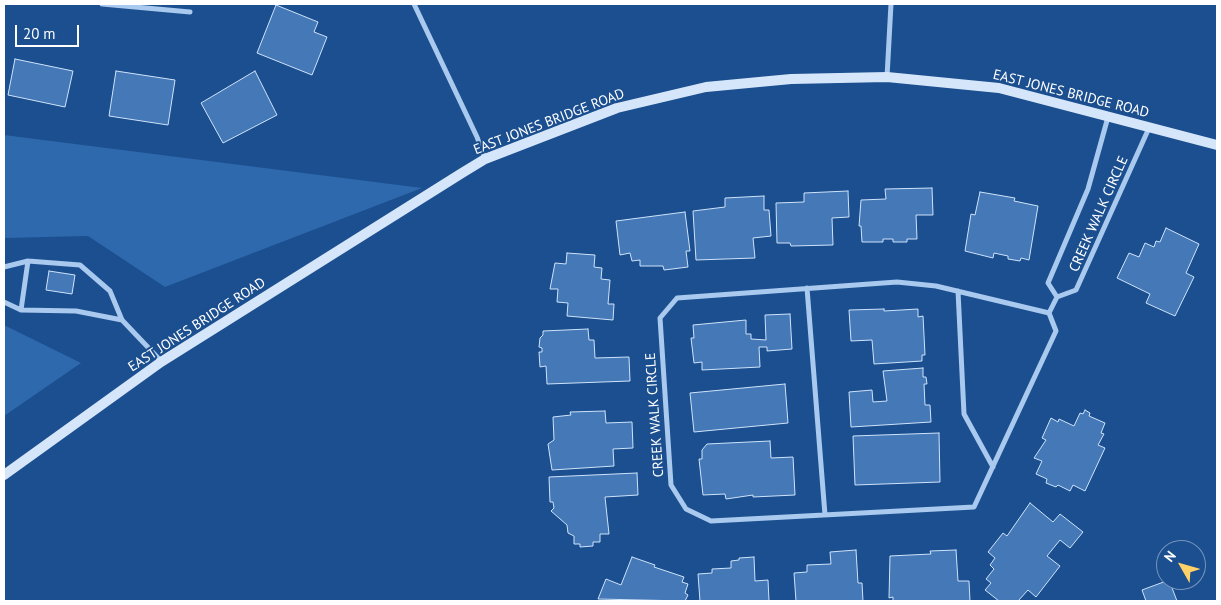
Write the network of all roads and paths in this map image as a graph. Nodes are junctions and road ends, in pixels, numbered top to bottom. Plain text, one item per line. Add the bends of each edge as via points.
1 (102, 4) edge
2 (414, 4) edge
3 (891, 4) edge
4 (190, 12) dead end
5 (887, 77) junction
6 (1108, 117) junction
7 (1149, 128) junction
8 (1217, 145) edge
9 (485, 159) junction
10 (28, 261) junction
11 (4, 267) edge
12 (806, 288) junction
13 (958, 291) junction
14 (1057, 297) junction
15 (4, 302) edge
16 (21, 310) junction
17 (1049, 313) junction
18 (122, 320) junction
19 (162, 362) junction
20 (993, 467) junction
21 (4, 475) edge
22 (825, 515) junction

1 - 4 street
2 - 9 street
3 - 5 street
5 - 6 street, EAST JONES BRIDGE ROAD via 999,88
5 - 9 street, EAST JONES BRIDGE ROAD via 706,87 617,108
6 - 7 street, EAST JONES BRIDGE ROAD
6 - 14 street, CREEK WALK CIRCLE via 1088,189 1048,282
7 - 8 street, EAST JONES BRIDGE ROAD
7 - 14 street, CREEK WALK CIRCLE via 1076,290
9 - 19 street, EAST JONES BRIDGE ROAD
10 - 11 street
10 - 16 street
10 - 18 street via 80,265 110,291
12 - 13 street, CREEK WALK CIRCLE via 897,282
12 - 22 street
12 - 22 street, CREEK WALK CIRCLE via 677,298 660,318 671,485 686,509 711,521
13 - 17 street, CREEK WALK CIRCLE
13 - 20 street via 964,414
14 - 17 street
15 - 16 street
16 - 18 street via 76,311
17 - 20 street, CREEK WALK CIRCLE via 1056,331
18 - 19 street
19 - 21 street, EAST JONES BRIDGE ROAD
20 - 22 street, CREEK WALK CIRCLE via 974,507

